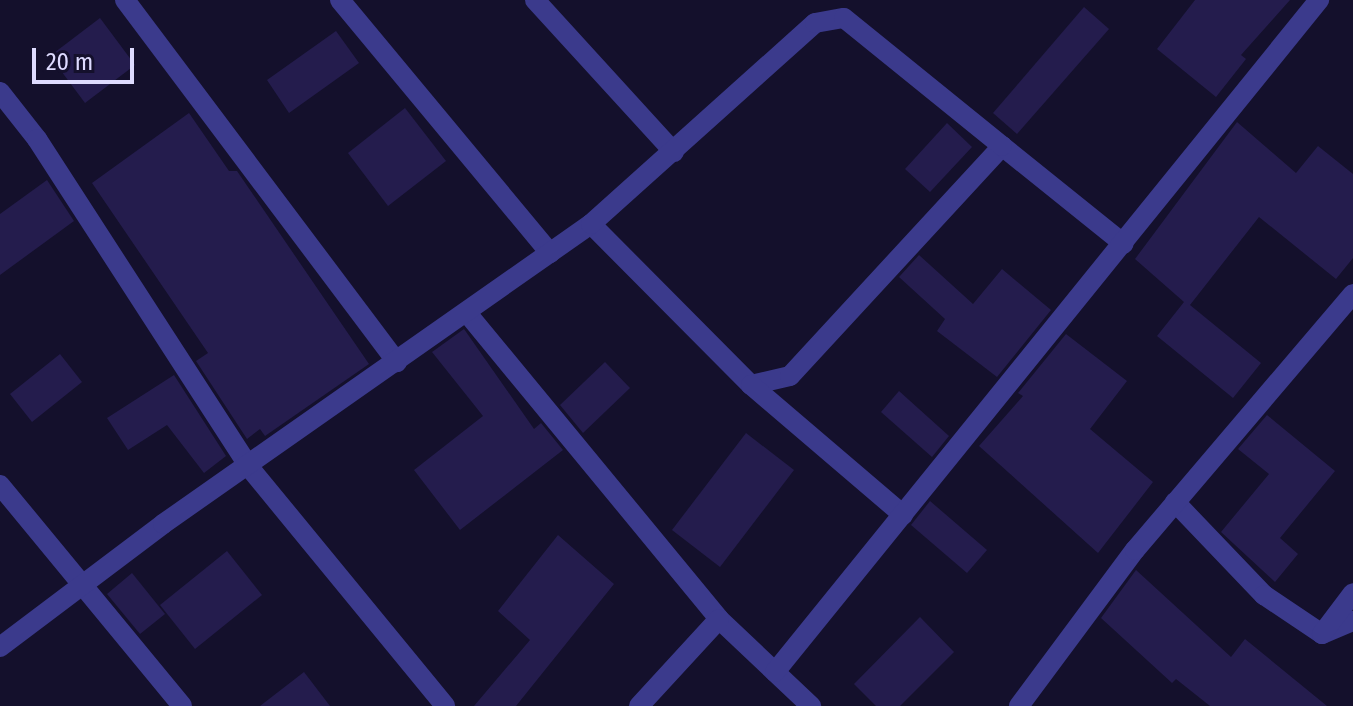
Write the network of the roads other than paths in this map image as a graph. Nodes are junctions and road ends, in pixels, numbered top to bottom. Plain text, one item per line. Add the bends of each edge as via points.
1 (125, 0) edge
2 (340, 0) edge
3 (535, 0) edge
4 (1319, 0) edge
5 (0, 92) edge
6 (1002, 146) junction
7 (674, 152) junction
8 (591, 224) junction
9 (1124, 244) junction
10 (550, 253) junction
11 (1353, 294) edge
12 (467, 313) junction
13 (397, 362) junction
14 (751, 385) junction
15 (249, 467) junction
16 (0, 485) edge
17 (1175, 502) junction
18 (903, 515) junction
19 (82, 585) junction
20 (1353, 593) edge
21 (719, 619) junction
22 (1353, 621) edge
23 (1322, 634) junction
24 (0, 647) edge
25 (775, 672) junction
26 (182, 706) edge
27 (445, 706) edge
28 (639, 706) edge
29 (811, 706) edge
30 (1019, 706) edge

1 - 13 street
2 - 10 street
3 - 7 street
4 - 9 street
5 - 15 street via 37,139
6 - 7 street via 844,18 815,23
6 - 9 street
6 - 14 street via 790,376
7 - 8 street
8 - 10 street
8 - 14 street
9 - 18 street
10 - 12 street
11 - 17 street
12 - 13 street
12 - 21 street
13 - 15 street
14 - 18 street
15 - 19 street
15 - 27 street
16 - 19 street
17 - 23 street via 1264,595
17 - 30 street
18 - 25 street
19 - 24 street
19 - 26 street
20 - 23 street
21 - 25 street
21 - 28 street
22 - 23 street
25 - 29 street

